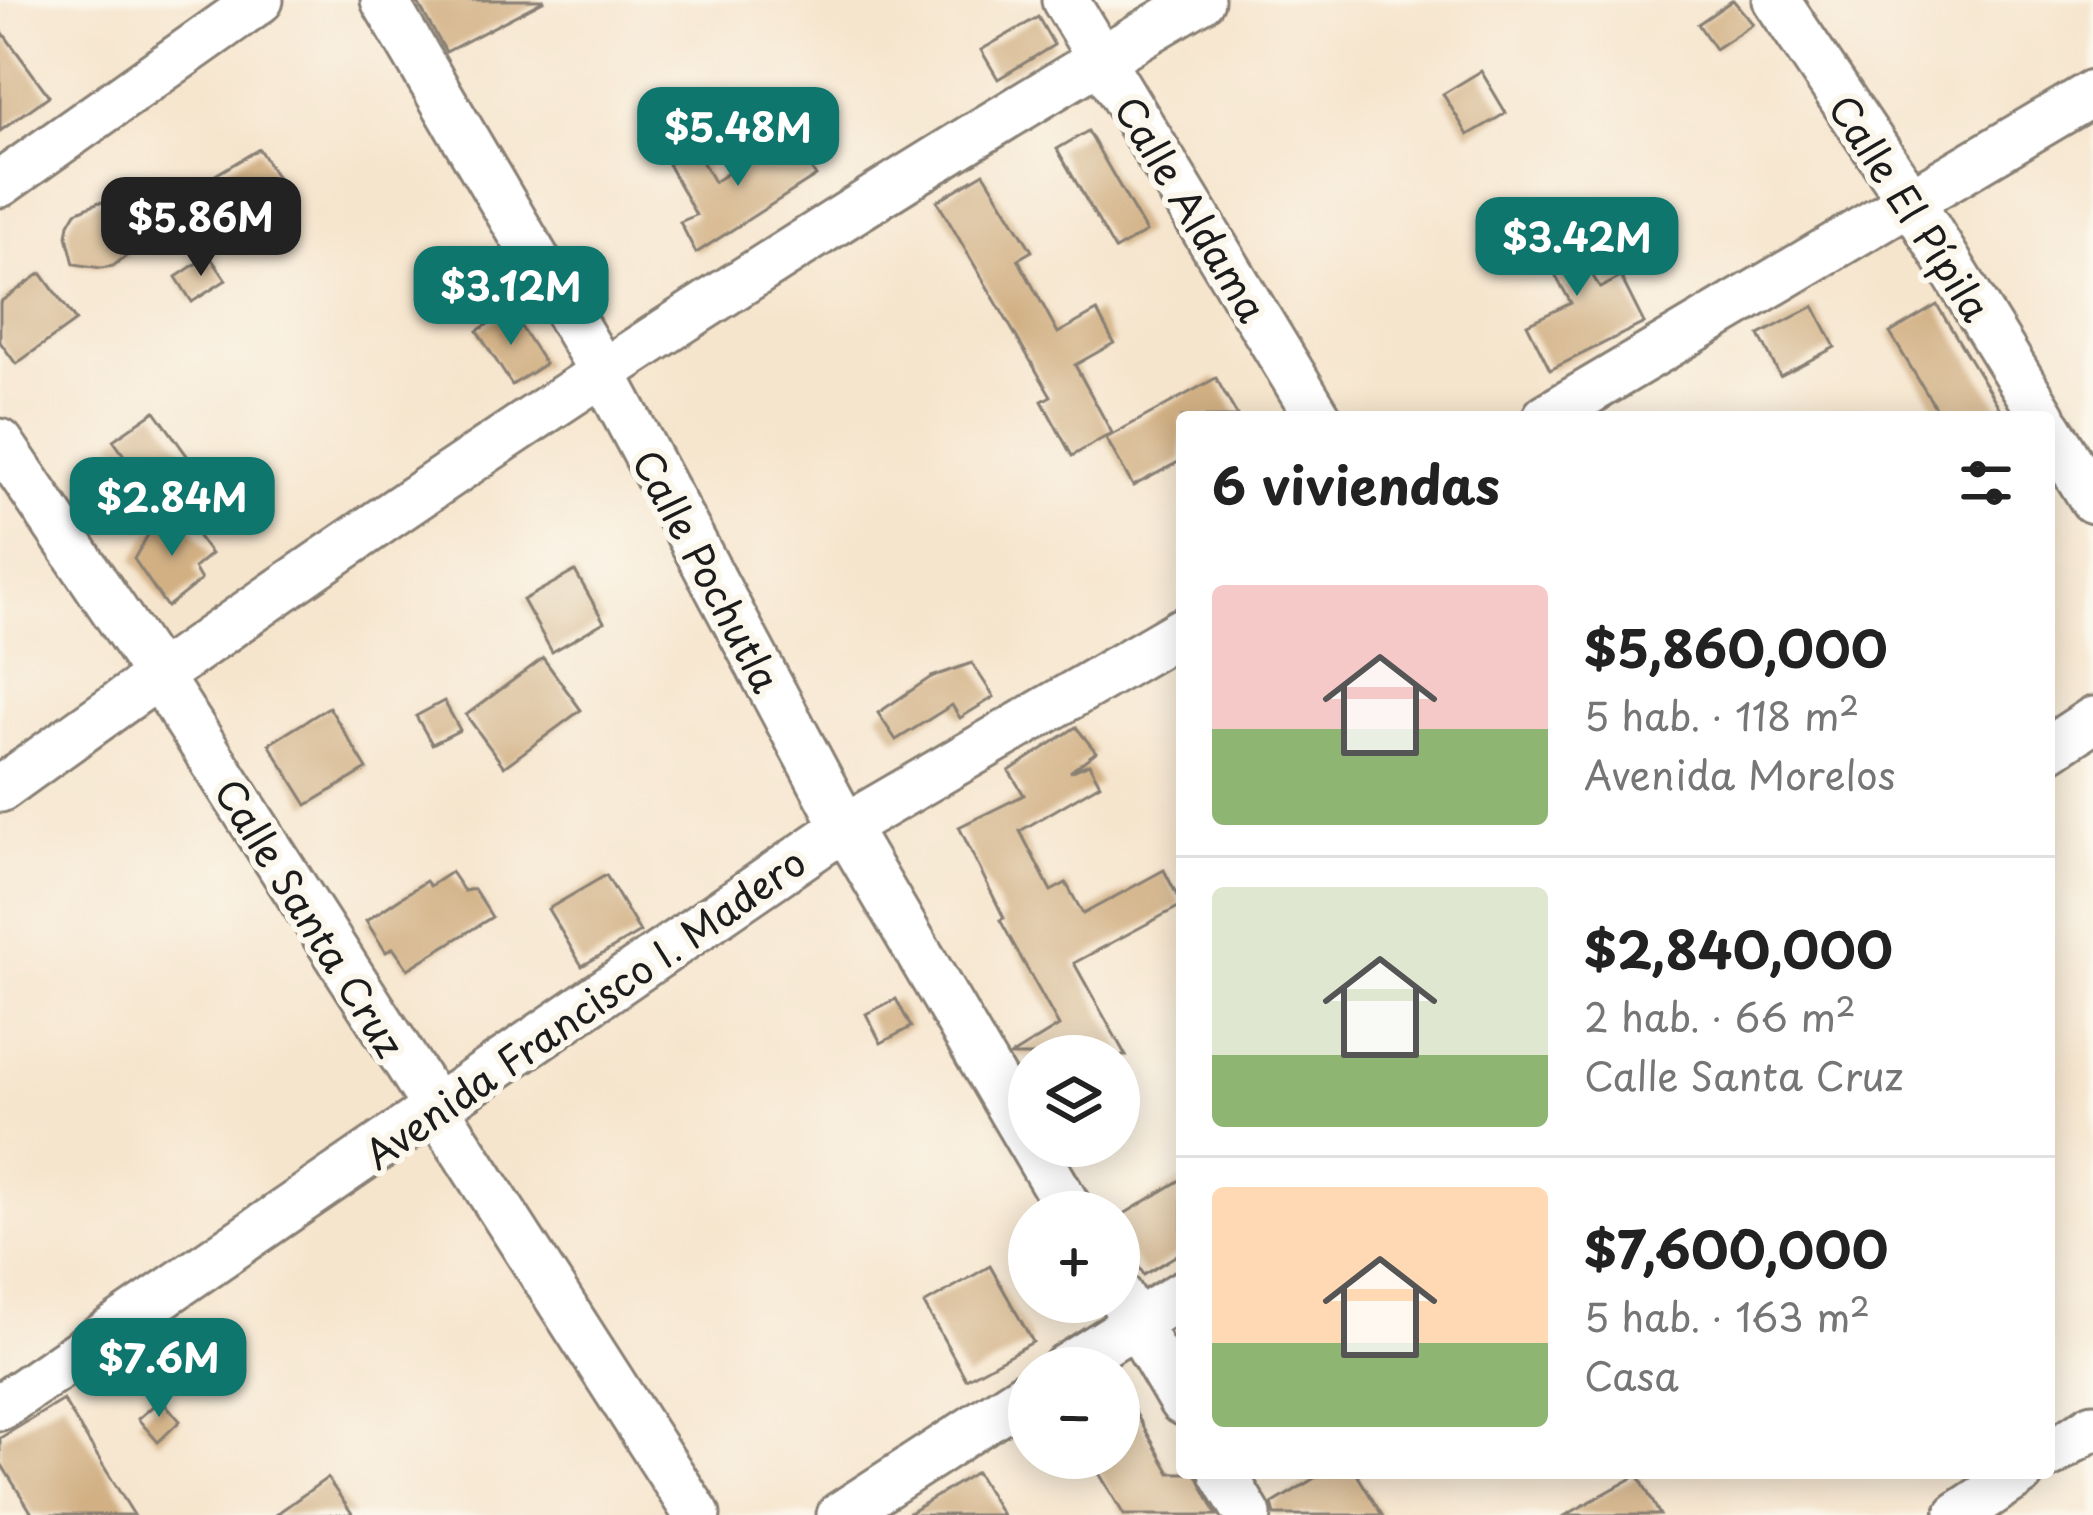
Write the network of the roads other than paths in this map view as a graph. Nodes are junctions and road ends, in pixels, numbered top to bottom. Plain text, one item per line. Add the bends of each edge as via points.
1 (260, 0) edge
2 (384, 0) edge
3 (1065, 0) edge
4 (1201, 0) edge
5 (1776, 0) edge
6 (1102, 58) junction
7 (2093, 93) edge
8 (0, 184) edge
9 (1911, 201) junction
10 (602, 371) junction
11 (1314, 411) edge
12 (1556, 411) edge
13 (2038, 411) edge
14 (2055, 438) edge
15 (0, 442) edge
16 (2093, 500) edge
17 (1176, 634) edge
18 (158, 675) junction
19 (2093, 720) edge
20 (2055, 744) edge
21 (0, 789) edge
22 (845, 827) junction
23 (1008, 1104) edge
24 (434, 1111) junction
25 (1176, 1296) edge
26 (1140, 1305) edge
27 (1112, 1323) edge
28 (1136, 1323) edge
29 (1087, 1347) edge
30 (1176, 1392) edge
31 (1008, 1406) edge
32 (0, 1407) edge
33 (2093, 1426) edge
34 (2055, 1451) edge
35 (1227, 1479) edge
36 (697, 1515) edge
37 (840, 1515) edge
38 (1248, 1515) edge

1 - 8 street
2 - 10 street, Calle Pochutla
3 - 6 street, Calle Aldama
4 - 6 street
5 - 9 street, Calle El Pípila
6 - 10 street
6 - 11 street, Calle Aldama
7 - 9 street
9 - 12 street
9 - 13 street, Calle El Pípila
10 - 18 street
10 - 22 street, Calle Pochutla
14 - 16 street
15 - 18 street, Calle Santa Cruz
17 - 22 street, Avenida Francisco I. Madero
18 - 21 street
18 - 24 street, Calle Santa Cruz
19 - 20 street
22 - 23 street, Calle Pochutla
22 - 24 street, Avenida Francisco I. Madero
24 - 32 street, Avenida Francisco I. Madero
24 - 36 street, Calle Santa Cruz
25 - 26 street
27 - 29 street
28 - 30 street
31 - 37 street
33 - 34 street
35 - 38 street

